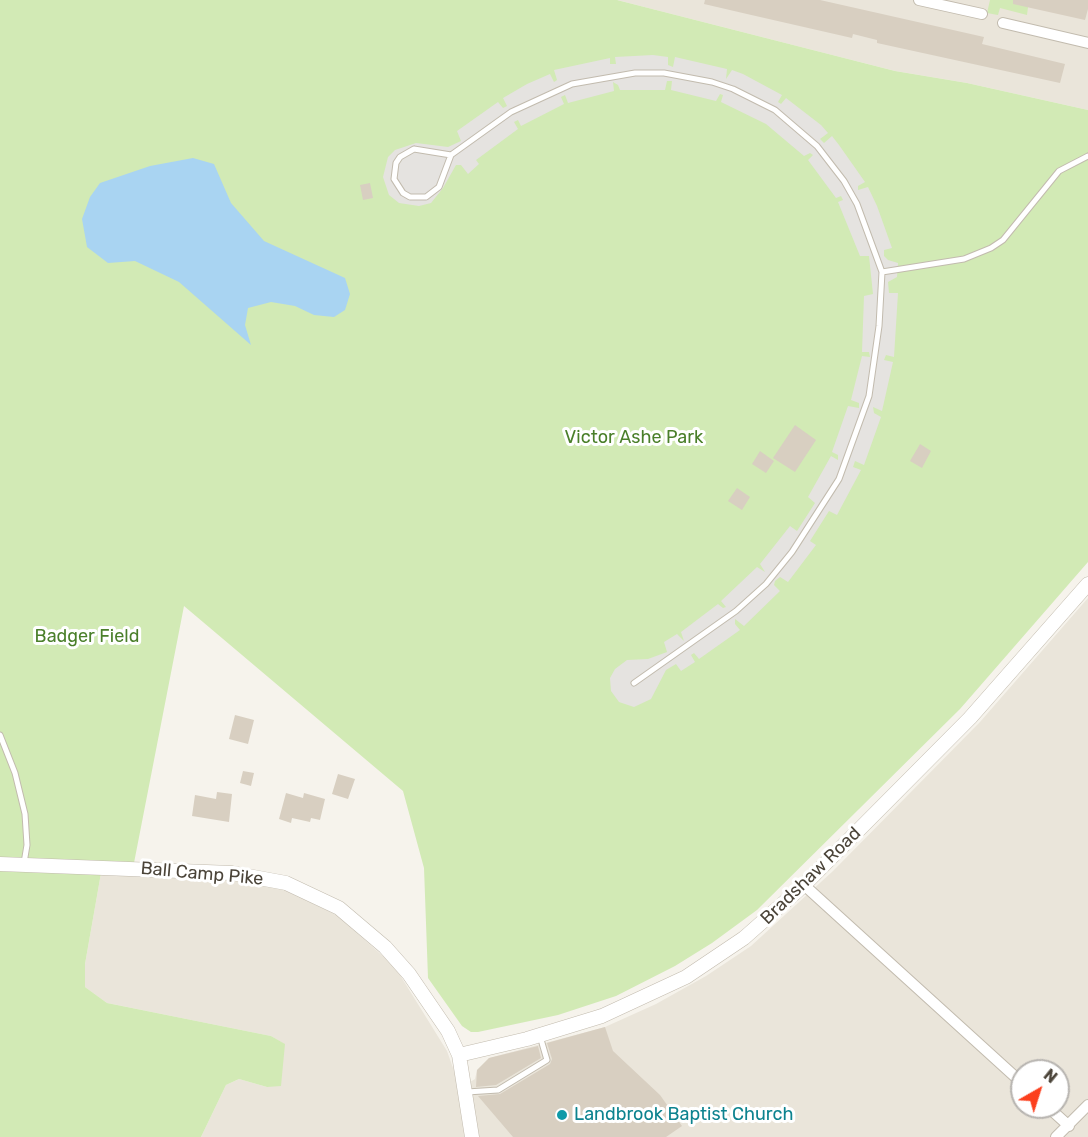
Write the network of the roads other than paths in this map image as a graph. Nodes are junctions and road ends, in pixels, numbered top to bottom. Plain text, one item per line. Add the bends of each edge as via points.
1 (919, 0) edge
2 (982, 14) dead end
3 (1003, 23) dead end
4 (1088, 43) edge
5 (451, 155) junction
6 (1088, 156) edge
7 (882, 272) junction
8 (1088, 584) edge
9 (634, 683) dead end
10 (0, 735) edge
11 (0, 864) edge
12 (23, 865) junction
13 (804, 885) junction
14 (539, 1035) junction
15 (459, 1055) junction
16 (1010, 1072) edge
17 (465, 1092) junction
18 (1088, 1105) edge
19 (1061, 1119) edge
20 (1069, 1126) junction
21 (472, 1137) edge
22 (1056, 1137) edge

1 - 2 street
3 - 4 street
5 - 5 lane via 422,150 407,152 396,163 397,187 418,199 434,194
5 - 7 lane via 512,112 572,84 635,73 664,73 712,82 775,110 817,146 857,204
6 - 7 lane via 1059,171 1003,240 991,248 964,259
7 - 9 lane via 869,396 839,479 792,552 766,584
8 - 13 street, Bradshaw Road via 970,718
10 - 12 lane via 25,814 27,845
11 - 12 street, Ball Camp Pike
12 - 15 street, Ball Camp Pike via 232,873 314,894 339,908 385,947 430,1002
13 - 14 street, Bradshaw Road via 744,938 686,976 602,1016
13 - 16 street
14 - 15 street, Bradshaw Road
14 - 17 lane via 547,1060 498,1090
15 - 17 street, Ball Camp Pike
17 - 21 street, Ball Camp Pike
18 - 20 street
19 - 20 street
20 - 22 street

